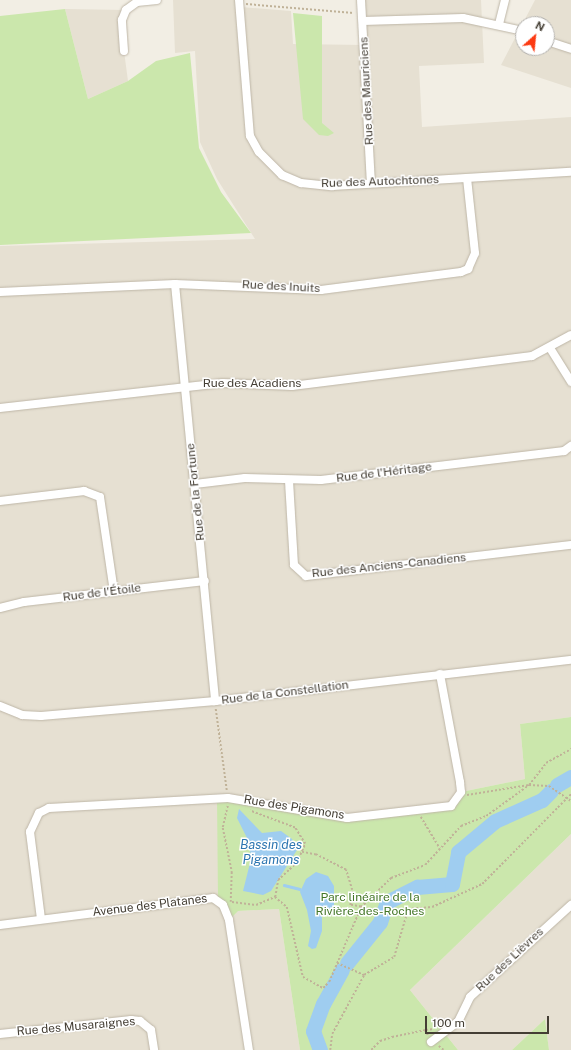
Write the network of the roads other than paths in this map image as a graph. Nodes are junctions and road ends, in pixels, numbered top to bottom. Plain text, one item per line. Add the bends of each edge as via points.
1 (157, 0) edge
2 (241, 0) edge
3 (361, 0) edge
4 (505, 0) edge
5 (363, 21) junction
6 (499, 24) junction
7 (515, 29) edge
8 (555, 43) edge
9 (571, 50) edge
10 (124, 51) dead end
11 (571, 172) edge
12 (467, 178) junction
13 (371, 183) junction
14 (175, 284) junction
15 (0, 292) edge
16 (571, 335) edge
17 (550, 348) junction
18 (571, 382) edge
19 (186, 386) junction
20 (0, 408) edge
21 (571, 446) edge
22 (289, 482) junction
23 (195, 484) junction
24 (0, 501) edge
25 (571, 545) edge
26 (205, 581) junction
27 (114, 592) junction
28 (0, 608) edge
29 (571, 660) edge
30 (440, 674) junction
31 (215, 701) junction
32 (0, 706) edge
33 (571, 905) edge
34 (41, 919) junction
35 (0, 925) edge
36 (0, 1034) edge
37 (432, 1042) road end
38 (154, 1050) edge
39 (249, 1050) edge

1 - 10 street via 138,2 126,10 122,20
2 - 13 street, Rue des Autochtones via 247,120 259,152 282,175 301,183 332,186
3 - 5 street, Rue des Mauriciens
4 - 6 street
5 - 6 street via 437,17
5 - 13 street, Rue des Mauriciens
6 - 7 street
8 - 9 street
11 - 12 street, Rue des Autochtones
12 - 13 street, Rue des Autochtones
12 - 14 street, Rue des Inuits via 475,254 468,269 461,272 321,290
14 - 15 street, Rue des Inuits
14 - 19 street, Rue de la Fortune
16 - 17 street, Rue des Acadiens
17 - 18 street
17 - 19 street, Rue des Acadiens via 532,356 292,386 223,382
19 - 20 street, Rue des Acadiens
19 - 23 street, Rue de la Fortune
21 - 22 street, Rue de l'Héritage via 556,452
22 - 23 street, Rue de l'Héritage via 245,478
22 - 25 street, Rue des Anciens-Canadiens via 294,564 306,576
23 - 26 street, Rue de la Fortune
24 - 27 street via 74,492 100,497
26 - 27 street, Rue de l'Étoile
26 - 31 street, Rue de la Fortune
27 - 28 street, Rue de l'Étoile
29 - 30 street, Rue de la Constellation
30 - 31 street, Rue de la Constellation
30 - 34 street, Rue des Pigamons via 460,782 459,795 451,806 347,818 228,798 49,808 39,814 30,832
31 - 32 street, Rue de la Constellation via 41,716 22,715
33 - 37 street, Rue des Lièvres via 470,997 458,1022
34 - 35 street, Avenue des Platanes
34 - 39 street, Avenue des Platanes via 204,898 227,903
36 - 38 street, Rue des Musaraignes via 132,1020 140,1021 151,1030

